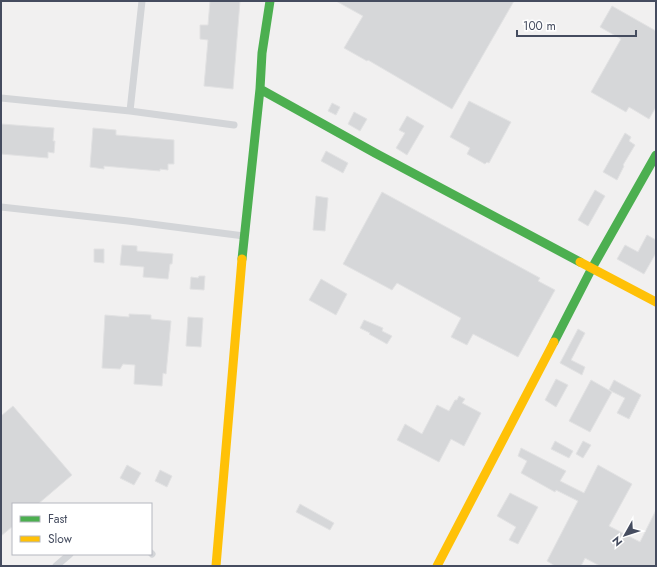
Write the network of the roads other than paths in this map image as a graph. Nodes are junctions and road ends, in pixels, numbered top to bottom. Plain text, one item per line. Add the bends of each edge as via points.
1 (142, 1) edge
2 (270, 1) edge
3 (260, 89) junction
4 (1, 98) edge
5 (130, 110) junction
6 (234, 125) dead end
7 (656, 155) edge
8 (1, 207) edge
9 (244, 236) junction
10 (592, 268) junction
11 (656, 302) edge
12 (69, 555) edge
13 (58, 565) edge
14 (216, 566) edge
15 (437, 566) edge

1 - 5 street
2 - 3 street
3 - 9 street
3 - 10 street
4 - 5 street
5 - 6 street
7 - 10 street
8 - 9 street
9 - 14 street
10 - 11 street
10 - 15 street
12 - 13 street

